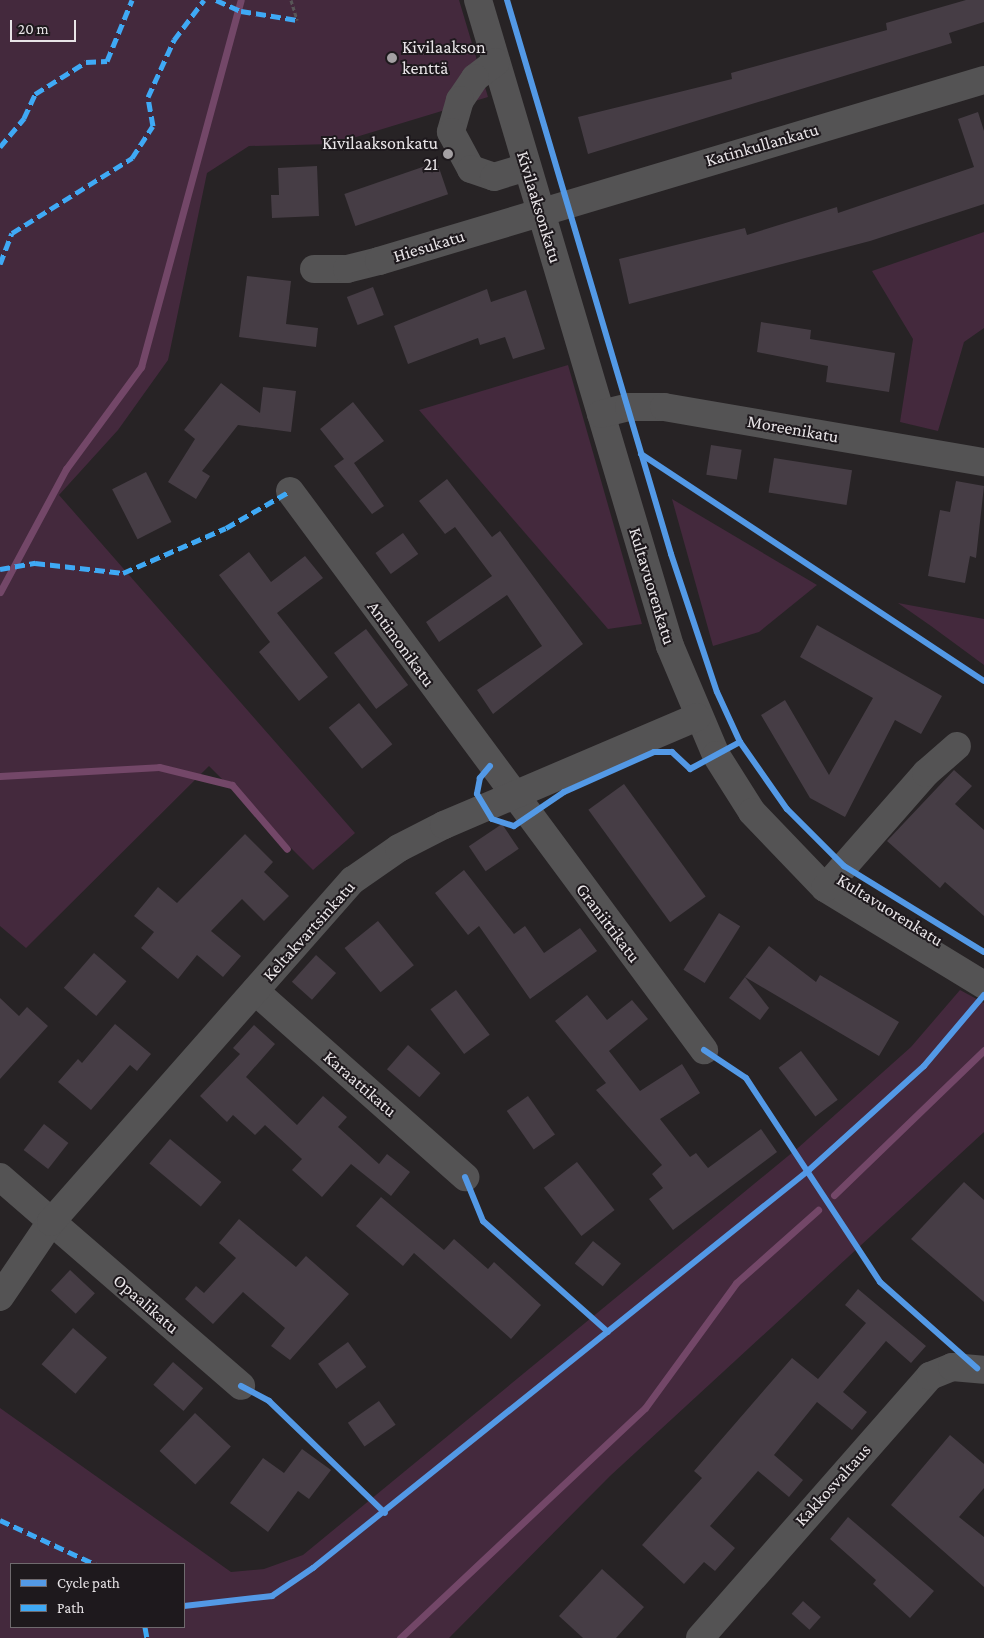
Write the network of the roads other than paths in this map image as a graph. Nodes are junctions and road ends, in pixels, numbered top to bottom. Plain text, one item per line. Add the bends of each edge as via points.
1 (478, 0) edge
2 (496, 62) junction
3 (984, 80) edge
4 (527, 167) junction
5 (541, 211) junction
6 (314, 269) dead end
7 (601, 414) junction
8 (984, 462) edge
9 (290, 491) dead end
10 (697, 716) junction
11 (957, 746) dead end
12 (512, 796) junction
13 (825, 888) junction
14 (984, 985) edge
15 (255, 991) junction
16 (704, 1050) dead end
17 (0, 1177) edge
18 (465, 1177) dead end
19 (51, 1222) junction
20 (0, 1297) edge
21 (984, 1370) edge
22 (241, 1386) dead end
23 (700, 1638) edge

1 - 2 street, Kivilaaksonkatu
2 - 4 street, Kivilaaksonkatu
2 - 4 street via 474,78 460,100 451,132 471,169 494,177
3 - 5 street, Katinkullankatu
4 - 5 street, Kivilaaksonkatu
5 - 6 street, Hiesukatu via 380,261 347,269
5 - 7 street, Kivilaaksonkatu
7 - 8 street, Moreenikatu via 629,407 664,407
7 - 10 street, Kultavuorenkatu via 670,646
9 - 12 street, Antimonikatu
10 - 12 street, Keltakvartsinkatu
10 - 13 street, Kultavuorenkatu via 752,812
11 - 13 street via 926,772
12 - 15 street, Keltakvartsinkatu via 399,848 353,880
12 - 16 street, Graniittikatu
13 - 14 street, Kultavuorenkatu
15 - 18 street, Karaattikatu
15 - 19 street, Keltakvartsinkatu
17 - 19 street, Opaalikatu
19 - 20 street, Keltakvartsinkatu
19 - 22 street, Opaalikatu
21 - 23 street, Kakkosvaltaus via 952,1368 930,1376

